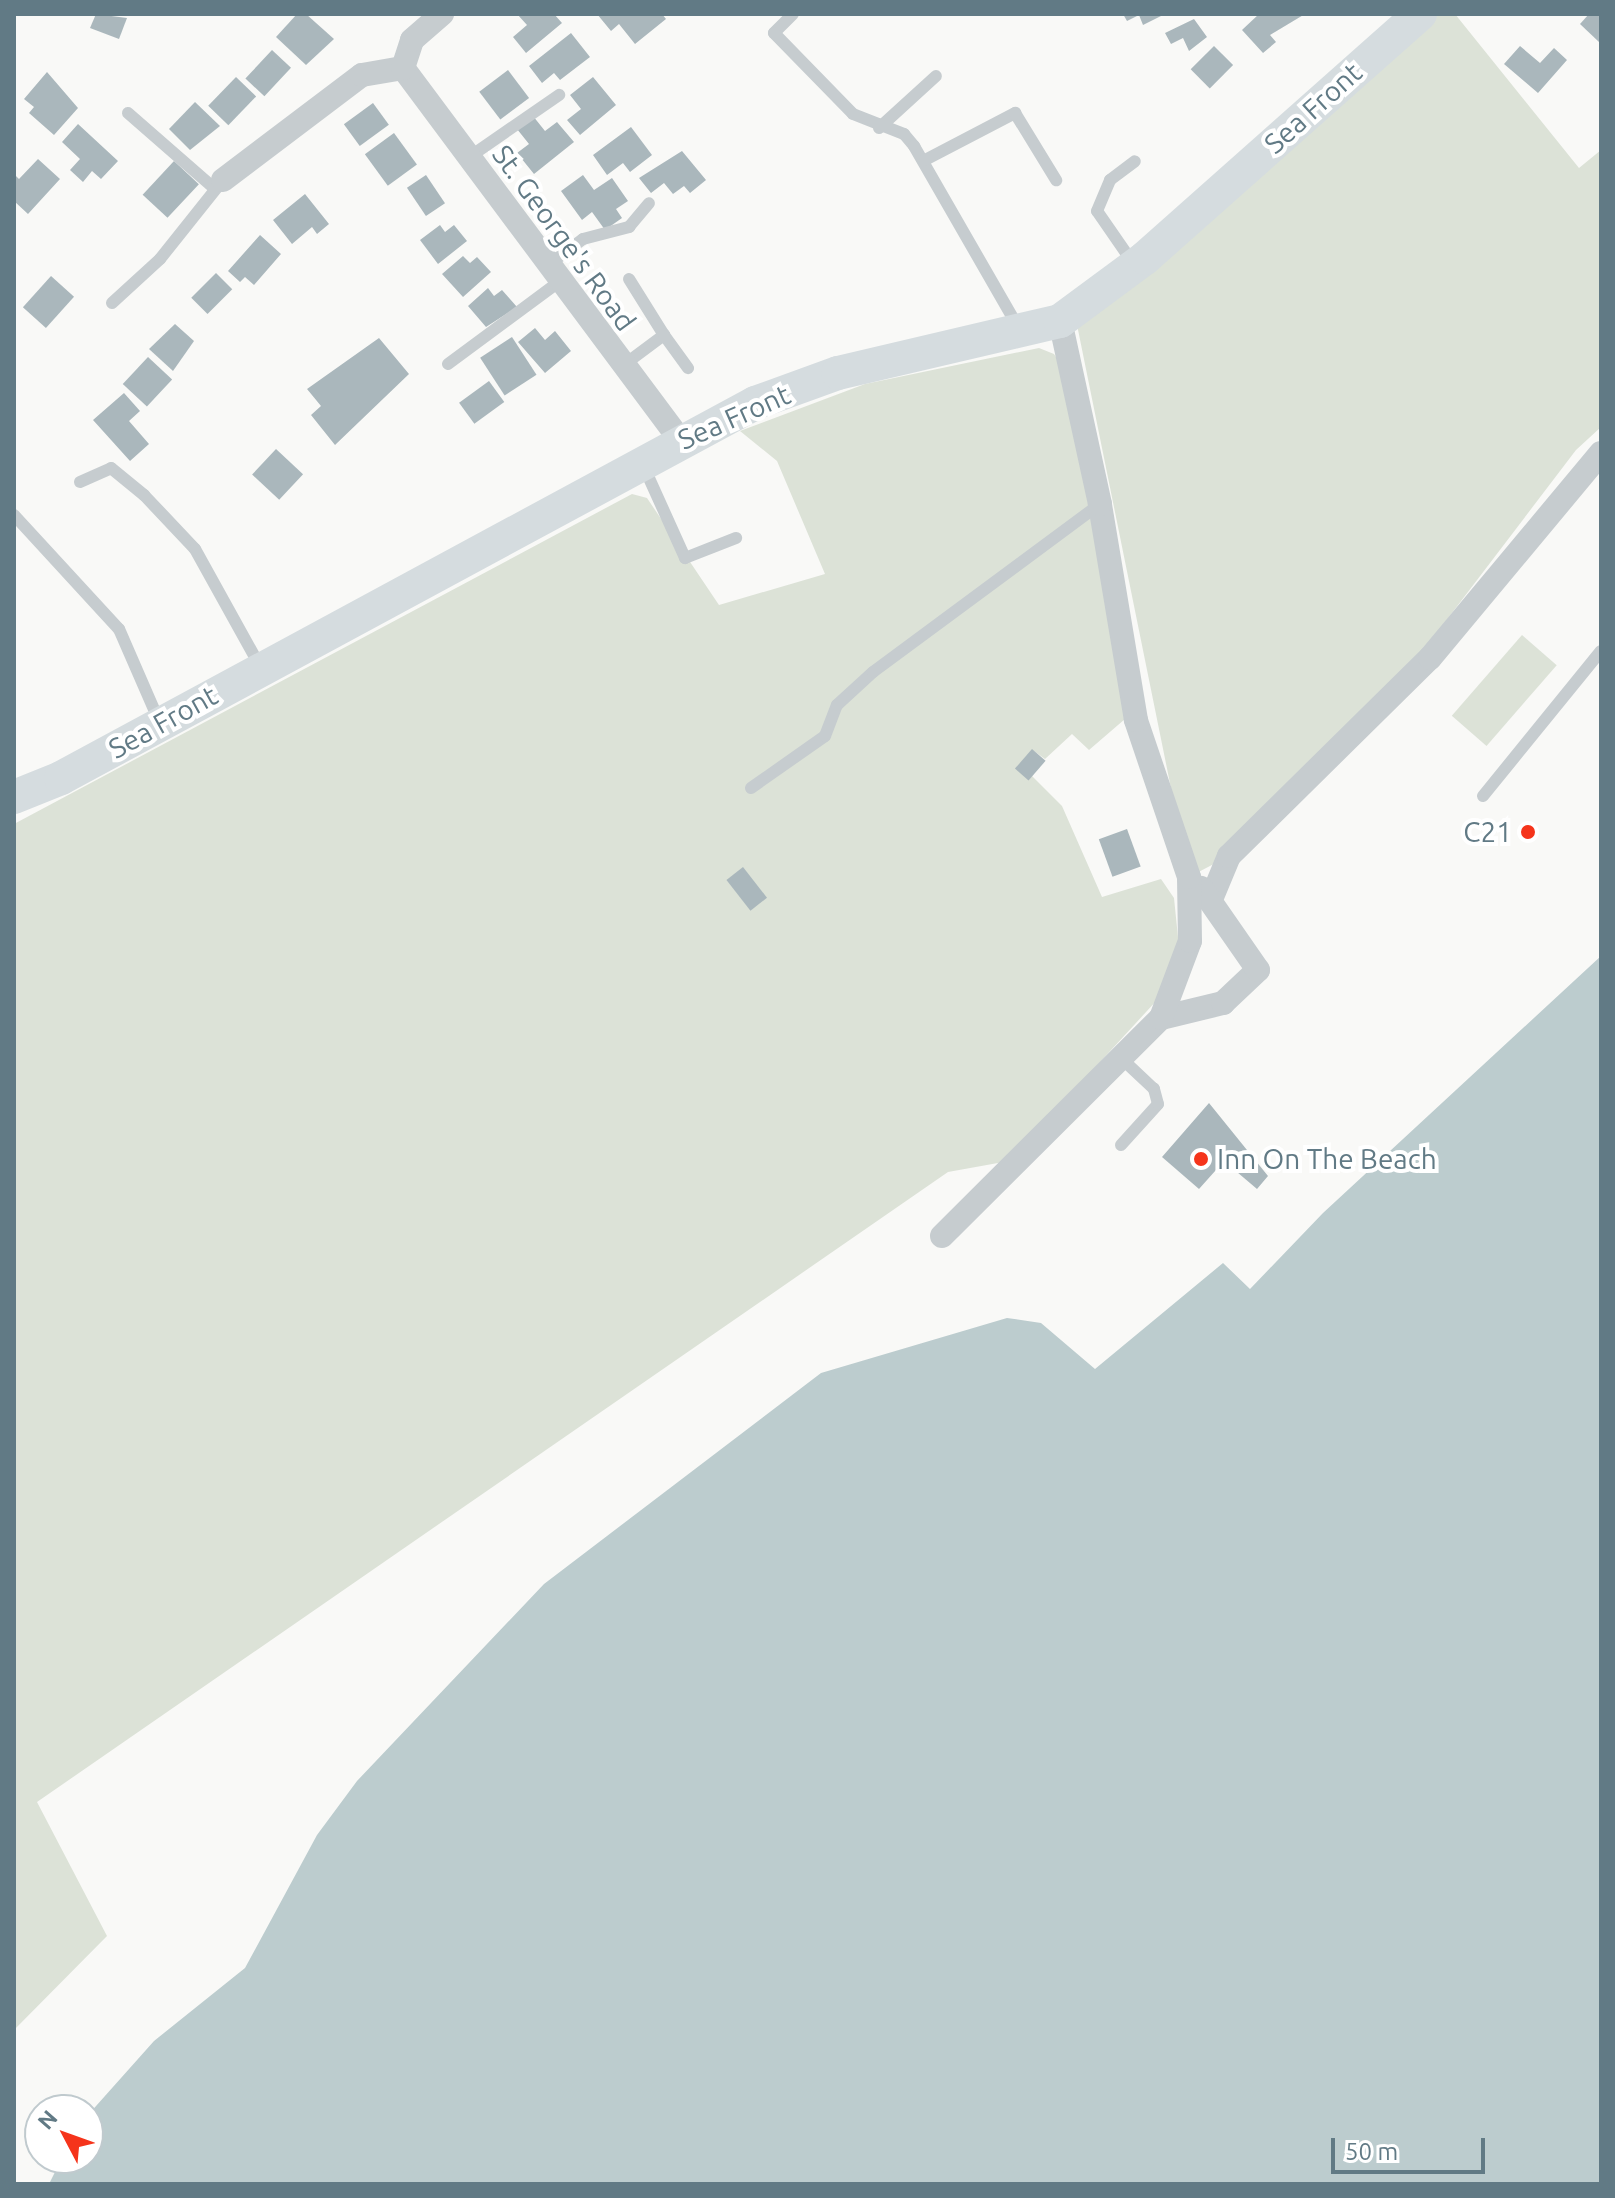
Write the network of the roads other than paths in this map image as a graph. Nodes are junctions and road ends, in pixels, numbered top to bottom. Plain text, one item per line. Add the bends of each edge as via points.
1 (442, 14) edge
2 (793, 14) edge
3 (1412, 16) edge
4 (403, 68) junction
5 (936, 76) dead end
6 (559, 95) dead end
7 (128, 113) dead end
8 (879, 128) junction
9 (468, 158) junction
10 (925, 160) junction
11 (1135, 161) dead end
12 (1056, 180) dead end
13 (218, 184) junction
14 (649, 203) dead end
15 (1135, 265) junction
16 (553, 274) junction
17 (629, 279) dead end
18 (112, 303) dead end
19 (1060, 321) junction
20 (1020, 330) junction
21 (664, 335) junction
22 (448, 364) dead end
23 (621, 367) junction
24 (688, 368) dead end
25 (680, 440) junction
26 (1601, 453) edge
27 (641, 461) junction
28 (80, 482) dead end
29 (1100, 504) junction
30 (14, 515) edge
31 (736, 538) dead end
32 (1601, 651) edge
33 (261, 668) junction
34 (160, 724) junction
35 (751, 788) dead end
36 (1483, 796) dead end
37 (14, 797) edge
38 (1189, 877) junction
39 (1212, 897) junction
40 (1187, 959) junction
41 (1223, 1003) junction
42 (1161, 1018) junction
43 (1122, 1059) junction
44 (1121, 1145) dead end
45 (942, 1236) dead end

1 - 4 street via 412,40
2 - 8 lane via 774,33 853,114
3 - 15 street, Sea Front
4 - 9 street, St. George's Road
4 - 13 street via 362,75
5 - 8 lane
6 - 9 lane
7 - 13 lane
8 - 10 lane via 904,134
9 - 16 street, St. George's Road
10 - 12 lane via 1015,113
10 - 20 lane
11 - 15 lane via 1110,180 1097,211
13 - 18 lane via 183,233
14 - 16 lane via 629,227 583,239
15 - 19 street, Sea Front
16 - 22 lane
16 - 23 street, St. George's Road
17 - 21 lane
19 - 20 street, Sea Front
19 - 29 street
20 - 25 street, Sea Front via 838,373
21 - 23 lane
21 - 24 lane
23 - 25 street, St. George's Road
25 - 27 street, Sea Front
26 - 39 street via 1430,658 1229,856
27 - 31 lane via 685,558
27 - 33 street, Sea Front
28 - 33 lane via 111,468 153,503 195,549
29 - 35 lane via 873,672 837,705 825,736
29 - 38 street via 1136,720
30 - 34 lane via 119,629
32 - 36 lane
33 - 34 street, Sea Front
34 - 37 street, Sea Front
38 - 39 street
38 - 40 street
39 - 41 street via 1258,970
40 - 41 street via 1196,986
40 - 42 street
41 - 42 street
42 - 43 street
43 - 44 lane via 1154,1089 1158,1104
43 - 45 street

